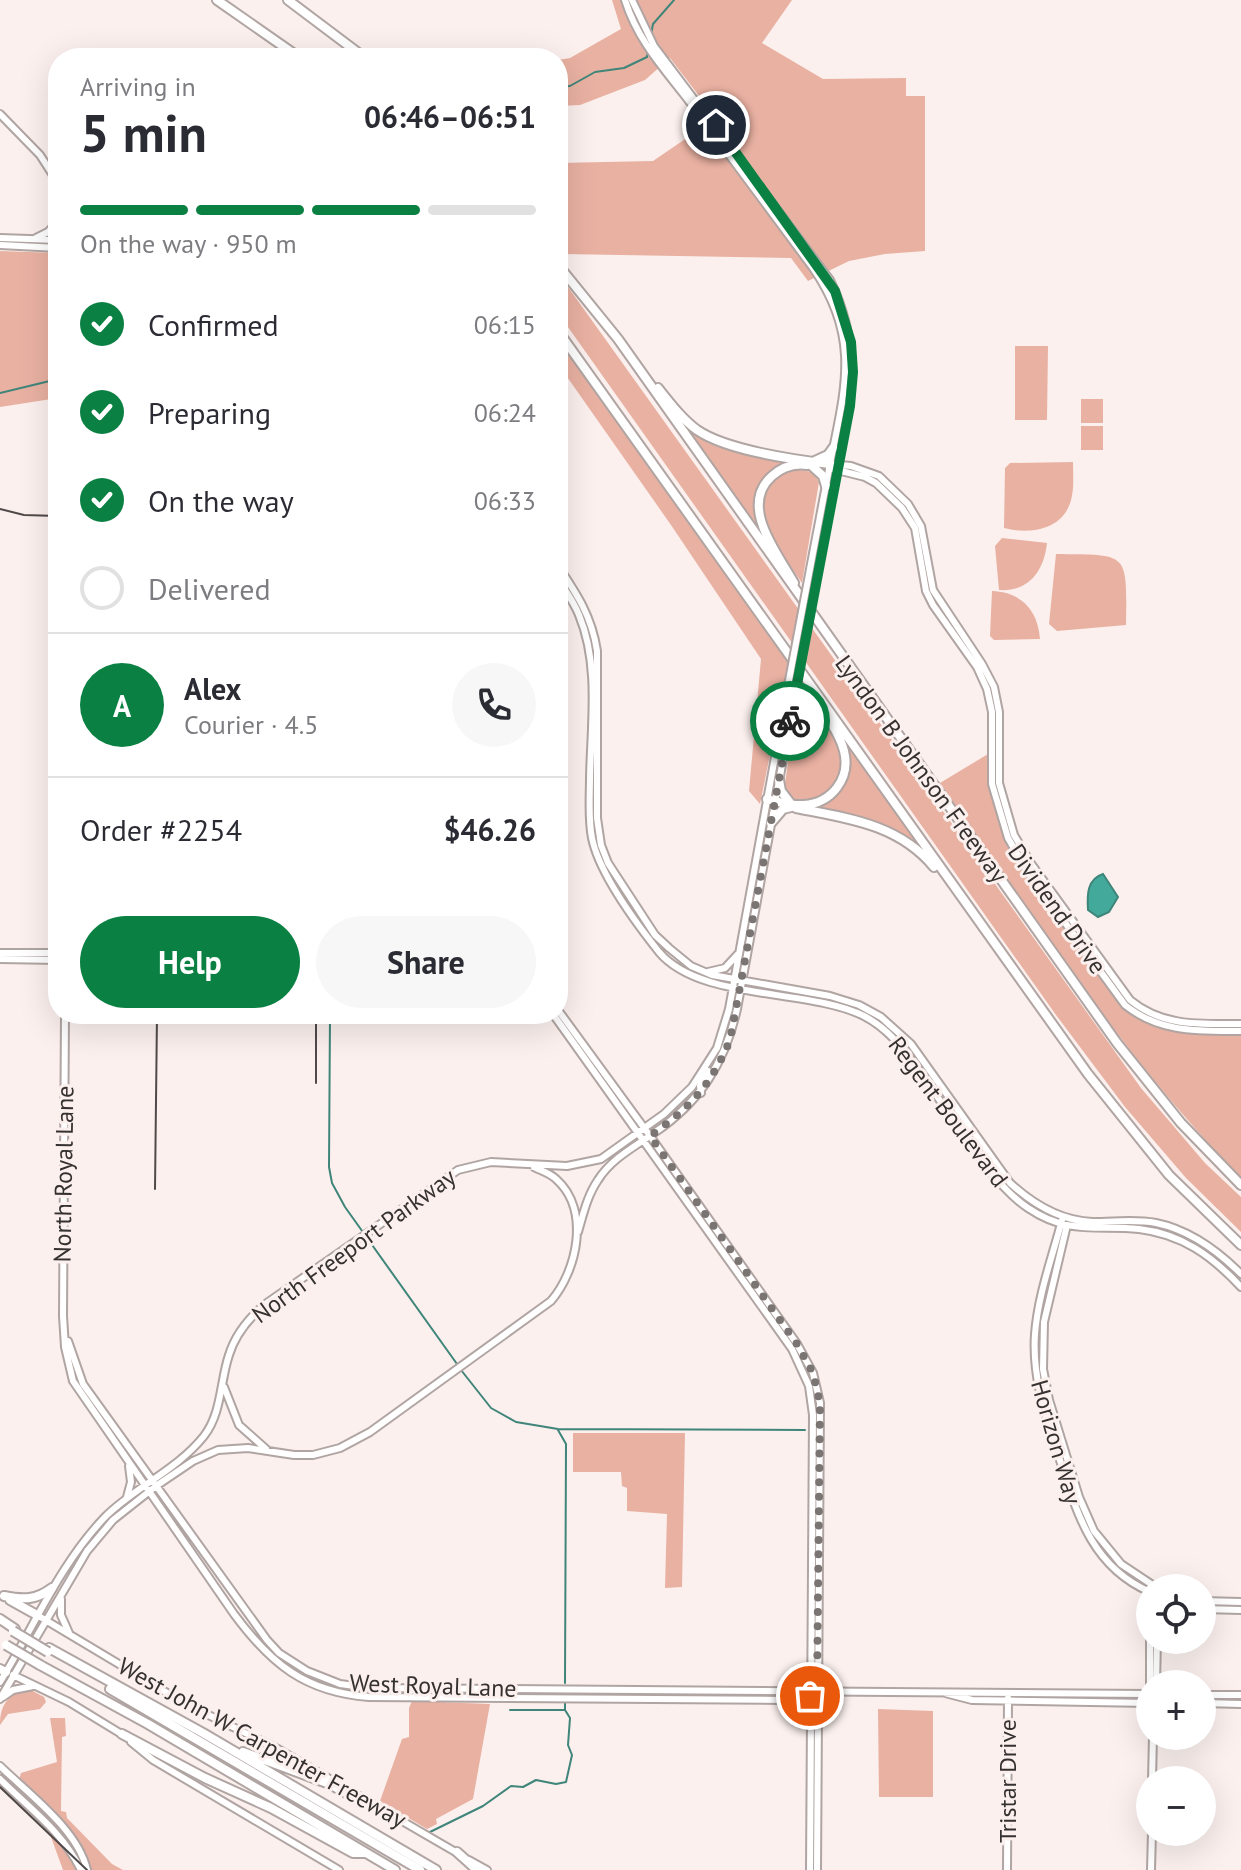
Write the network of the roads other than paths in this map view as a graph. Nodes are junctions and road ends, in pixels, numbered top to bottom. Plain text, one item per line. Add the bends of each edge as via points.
1 (210, 0) edge
2 (217, 0) edge
3 (625, 0) edge
4 (632, 0) edge
5 (290, 1) edge
6 (262, 30) junction
7 (286, 48) edge
8 (352, 48) edge
9 (670, 72) junction
10 (0, 114) edge
11 (48, 167) edge
12 (48, 232) edge
13 (0, 238) edge
14 (35, 239) junction
15 (48, 240) edge
16 (0, 245) edge
17 (48, 247) edge
18 (568, 277) edge
19 (618, 339) junction
20 (568, 345) edge
21 (850, 366) junction
22 (833, 448) junction
23 (812, 464) junction
24 (834, 467) junction
25 (826, 486) junction
26 (568, 581) edge
27 (568, 596) edge
28 (761, 614) junction
29 (814, 619) junction
30 (779, 780) junction
31 (771, 802) junction
32 (791, 806) junction
33 (771, 823) junction
34 (977, 920) junction
35 (1088, 949) junction
36 (740, 951) junction
37 (0, 953) edge
38 (48, 953) edge
39 (0, 959) edge
40 (48, 960) edge
41 (703, 972) junction
42 (738, 984) junction
43 (65, 1024) edge
44 (565, 1024) edge
45 (1241, 1024) edge
46 (1241, 1031) edge
47 (711, 1060) junction
48 (701, 1093) junction
49 (641, 1131) junction
50 (647, 1138) junction
51 (527, 1165) junction
52 (1241, 1185) edge
53 (1065, 1221) junction
54 (577, 1235) junction
55 (1241, 1245) edge
56 (1241, 1274) edge
57 (1241, 1287) edge
58 (65, 1334) junction
59 (223, 1384) junction
60 (92, 1396) joint
61 (269, 1451) junction
62 (128, 1462) junction
63 (1069, 1473) junction
64 (154, 1484) junction
65 (147, 1489) junction
66 (126, 1499) junction
67 (78, 1550) junction
68 (85, 1555) junction
69 (1136, 1575) edge
70 (1136, 1582) edge
71 (52, 1588) junction
72 (2, 1595) edge
73 (61, 1596) junction
74 (235, 1598) junction
75 (1216, 1601) edge
76 (1241, 1602) edge
77 (227, 1603) junction
78 (1216, 1609) edge
79 (1241, 1610) edge
80 (37, 1615) junction
81 (47, 1620) junction
82 (0, 1621) edge
83 (69, 1633) junction
84 (3, 1643) edge
85 (48, 1650) junction
86 (307, 1671) junction
87 (7, 1672) edge
88 (302, 1680) junction
89 (0, 1682) edge
90 (35, 1686) junction
91 (407, 1688) junction
92 (813, 1692) junction
93 (1136, 1694) edge
94 (1216, 1695) edge
95 (1241, 1695) edge
96 (407, 1697) junction
97 (1008, 1697) junction
98 (0, 1699) edge
99 (786, 1700) junction
100 (1136, 1702) edge
101 (1216, 1703) edge
102 (1241, 1704) edge
103 (810, 1724) junction
104 (203, 1733) junction
105 (122, 1734) junction
106 (0, 1766) edge
107 (0, 1779) edge
108 (365, 1799) junction
109 (1152, 1846) edge
110 (457, 1852) junction
111 (364, 1853) junction
112 (81, 1870) edge
113 (87, 1870) edge
114 (339, 1870) edge
115 (395, 1870) edge
116 (420, 1870) edge
117 (436, 1870) edge
118 (477, 1870) edge
119 (487, 1870) edge
120 (810, 1870) edge
121 (817, 1870) edge
122 (1007, 1870) edge
123 (1151, 1870) edge

1 - 6 highway
2 - 6 highway
3 - 9 main road via 647,49
4 - 9 main road
5 - 8 highway
6 - 7 highway
9 - 21 main road via 830,280 849,331
10 - 11 main road
12 - 14 main road
13 - 14 main road
14 - 15 main road
16 - 17 main road
18 - 19 highway, Lyndon B Johnson Freeway
19 - 23 highway via 700,432 736,447
19 - 29 highway, Lyndon B Johnson Freeway
20 - 28 highway, Lyndon B Johnson Freeway
21 - 22 main road
21 - 24 main road via 850,406
22 - 23 highway
22 - 24 main road
23 - 24 highway
23 - 25 highway
23 - 29 highway via 773,475 760,494 758,510
24 - 25 main road
24 - 30 main road, bridge
24 - 35 main road, Dividend Drive via 851,466 879,476 908,504 925,537 930,590 990,699 992,784 1008,838
25 - 31 main road, bridge
26 - 41 main road, Regent Boulevard via 584,604 597,651 597,818 602,848 655,935
27 - 42 main road, Regent Boulevard via 580,617 591,659 590,813 599,861 661,955 692,975
28 - 32 highway via 838,735 846,759 844,775 831,794 813,804
28 - 34 highway, Lyndon B Johnson Freeway
29 - 52 highway, Lyndon B Johnson Freeway via 1130,1061
30 - 31 main road
30 - 32 highway
31 - 32 highway
31 - 33 main road
31 - 36 main road
32 - 33 highway
32 - 34 highway via 876,825 905,840 925,856
33 - 42 main road
34 - 55 highway, Lyndon B Johnson Freeway via 1131,1129 1169,1175
35 - 45 main road, Dividend Drive via 1148,1014 1180,1023
35 - 46 main road, Dividend Drive via 1125,1005 1144,1019 1179,1030
36 - 41 main road via 725,968
36 - 42 main road
37 - 38 main road
39 - 40 main road
41 - 42 main road, Regent Boulevard
42 - 47 main road
42 - 48 main road via 730,1040
42 - 53 main road, Regent Boulevard via 846,1009 873,1021 901,1045 996,1179 1026,1207
43 - 58 main road, North Royal Lane
44 - 49 main road
47 - 48 main road
47 - 49 main road, North Freeport Parkway via 679,1102
48 - 50 main road
49 - 50 main road
49 - 51 main road, North Freeport Parkway via 594,1161
50 - 54 main road via 598,1179
50 - 92 main road via 813,1373 820,1403
51 - 54 main road via 562,1185
51 - 59 main road, North Freeport Parkway via 491,1162 458,1170 355,1240 252,1316 229,1354
53 - 56 main road, Regent Boulevard via 1169,1227 1206,1244
53 - 57 main road, Regent Boulevard via 1094,1230 1136,1229 1173,1237 1216,1262
53 - 63 main road, Horizon Way via 1039,1336 1039,1394
54 - 61 main road via 565,1283 551,1301 466,1364 354,1442 326,1453
58 - 60 main road, North Royal Lane via 78,1374
58 - 62 main road, North Royal Lane via 78,1392
59 - 61 main road via 239,1425
59 - 64 main road, North Freeport Parkway via 205,1434
60 - 64 main road, West Royal Lane
61 - 64 main road via 218,1450
62 - 65 main road, North Royal Lane
62 - 66 main road via 131,1482
63 - 69 main road, Horizon Way via 1103,1544
63 - 70 main road, Horizon Way via 1074,1509 1092,1542
64 - 65 main road
64 - 74 main road, West Royal Lane
65 - 66 main road
65 - 68 main road
65 - 77 main road, West Royal Lane
66 - 67 main road
67 - 68 main road
67 - 71 main road
68 - 73 main road
71 - 72 highway via 24,1600
71 - 80 main road
72 - 80 highway
73 - 81 main road
73 - 83 main road via 61,1615
74 - 77 main road
74 - 86 main road, West Royal Lane via 279,1653
75 - 76 main road
77 - 88 main road, West Royal Lane via 262,1650
78 - 79 main road
80 - 81 main road, West John W Carpenter Freeway
80 - 87 main road
81 - 83 main road, West John W Carpenter Freeway
81 - 87 main road
82 - 85 highway, West John W Carpenter Freeway, bridge
83 - 108 main road, West John W Carpenter Freeway via 184,1703
84 - 111 highway, West John W Carpenter Freeway, bridge
85 - 104 highway, West John W Carpenter Freeway
85 - 116 highway
86 - 88 main road
86 - 91 main road, West Royal Lane via 360,1687
87 - 89 main road
87 - 90 main road
87 - 98 main road
88 - 96 main road, West Royal Lane via 350,1695
90 - 98 main road
90 - 105 main road
91 - 92 main road, West Royal Lane
91 - 96 main road
92 - 97 main road, West Royal Lane
92 - 99 main road, West Royal Lane
92 - 103 main road
92 - 121 main road
93 - 97 main road, West Royal Lane
94 - 95 main road
96 - 99 main road, West Royal Lane
97 - 100 main road, West Royal Lane
97 - 122 main road, Tristar Drive
99 - 103 main road via 802,1706
101 - 102 main road
103 - 120 main road
104 - 108 highway
104 - 117 highway, West John W Carpenter Freeway
105 - 111 highway via 353,1853
105 - 114 main road via 153,1760
106 - 113 main road via 67,1831
107 - 112 main road via 53,1827
108 - 110 main road, West John W Carpenter Freeway
109 - 123 main road
110 - 118 highway
110 - 119 main road, West John W Carpenter Freeway
111 - 115 highway, West John W Carpenter Freeway

